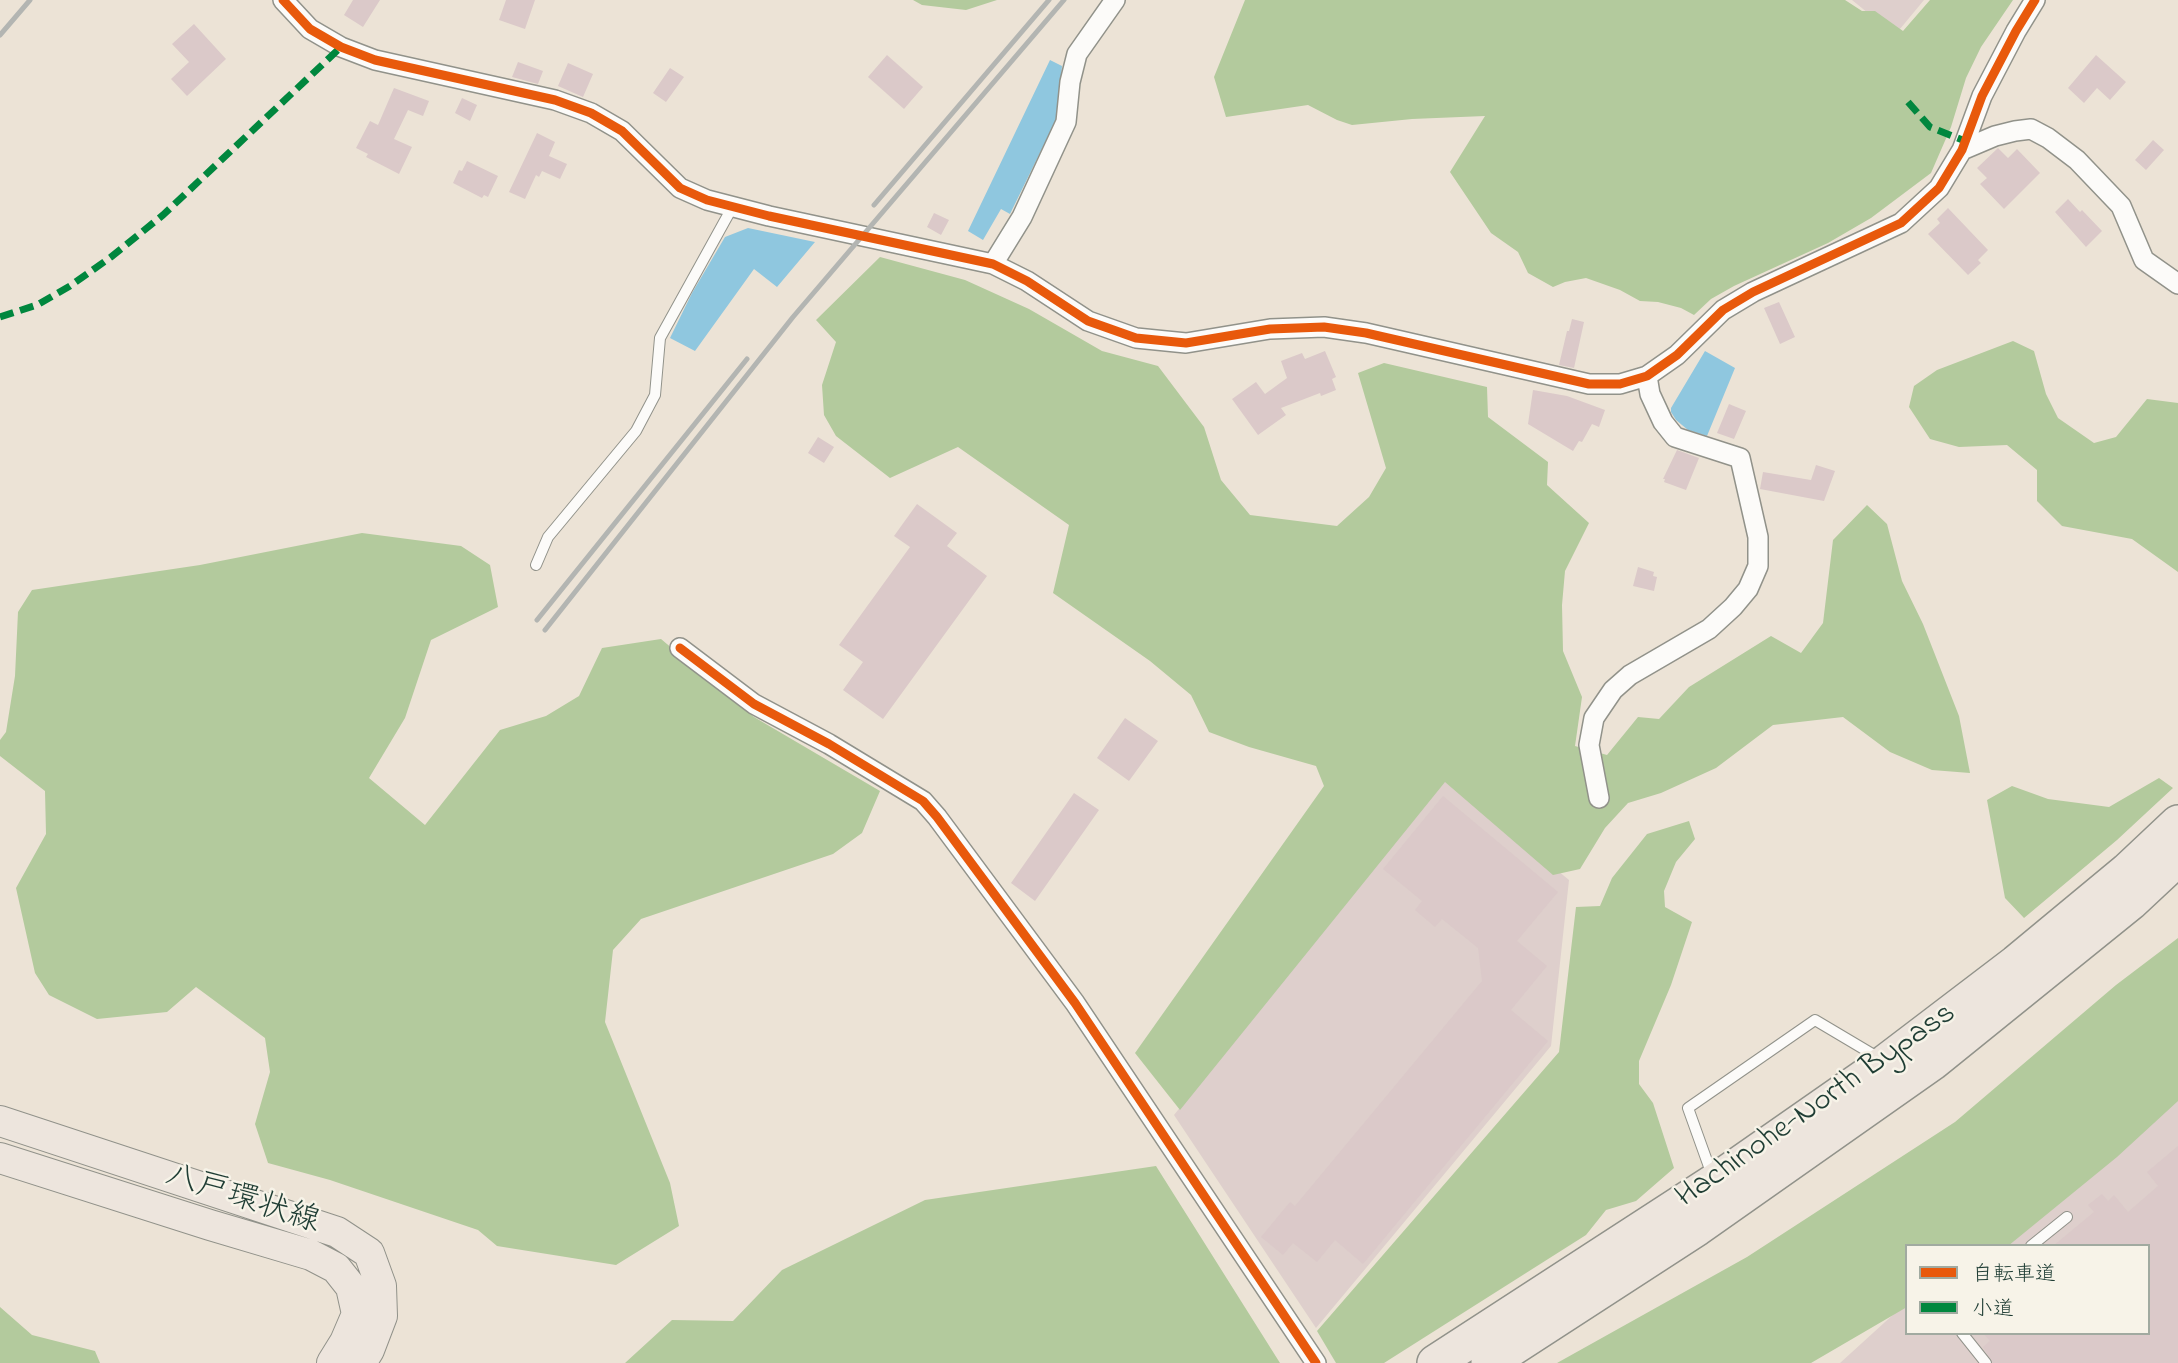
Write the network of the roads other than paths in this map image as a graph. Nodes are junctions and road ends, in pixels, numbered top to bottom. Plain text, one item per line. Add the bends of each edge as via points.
1 (283, 0) edge
2 (1115, 0) edge
3 (2035, 0) edge
4 (1962, 150) junction
5 (733, 206) junction
6 (993, 264) junction
7 (2178, 284) edge
8 (1647, 376) junction
9 (536, 565) dead end
10 (680, 648) dead end
11 (1599, 798) dead end
12 (2178, 823) edge
13 (2178, 858) edge
14 (1886, 1062) junction
15 (0, 1121) edge
16 (0, 1158) edge
17 (1714, 1182) junction
18 (2067, 1217) dead end
19 (2033, 1244) edge
20 (1964, 1335) edge
21 (332, 1363) edge
22 (361, 1363) edge
23 (1316, 1363) edge
24 (1435, 1363) edge
25 (1489, 1363) edge
26 (1986, 1363) edge

1 - 5 street via 310,29 375,60 555,100 591,113 622,131 680,188
2 - 6 street via 1077,54 1066,122
3 - 4 street via 1982,96
4 - 7 street via 2015,131 2031,129 2048,138 2077,160 2120,206 2144,260
4 - 8 street via 1938,188 1901,223 1723,310 1677,355
5 - 6 street
5 - 9 lane via 660,338 655,395 636,432 548,537
6 - 8 street via 1088,321 1136,338 1186,343 1270,329 1324,327 1589,384 1620,384
8 - 11 street via 1650,394 1675,437 1740,458 1758,537 1758,566 1733,607 1709,629 1630,675 1594,718 1589,745
10 - 23 street via 754,704 923,801 1075,1003
12 - 14 highway, Hachinohe-North Bypass via 2017,963
13 - 25 highway, Hachinohe-North Bypass via 2132,902 1933,1062 1698,1227
14 - 17 highway, Hachinohe-North Bypass
14 - 17 lane via 1815,1020 1804,1027 1688,1108
15 - 22 main road, 八戸環状線 via 337,1233 369,1253 381,1286 382,1317
16 - 21 main road, 八戸環状線 via 311,1255 335,1268 351,1287 357,1314
17 - 24 highway, Hachinohe-North Bypass
18 - 19 lane
20 - 26 lane

